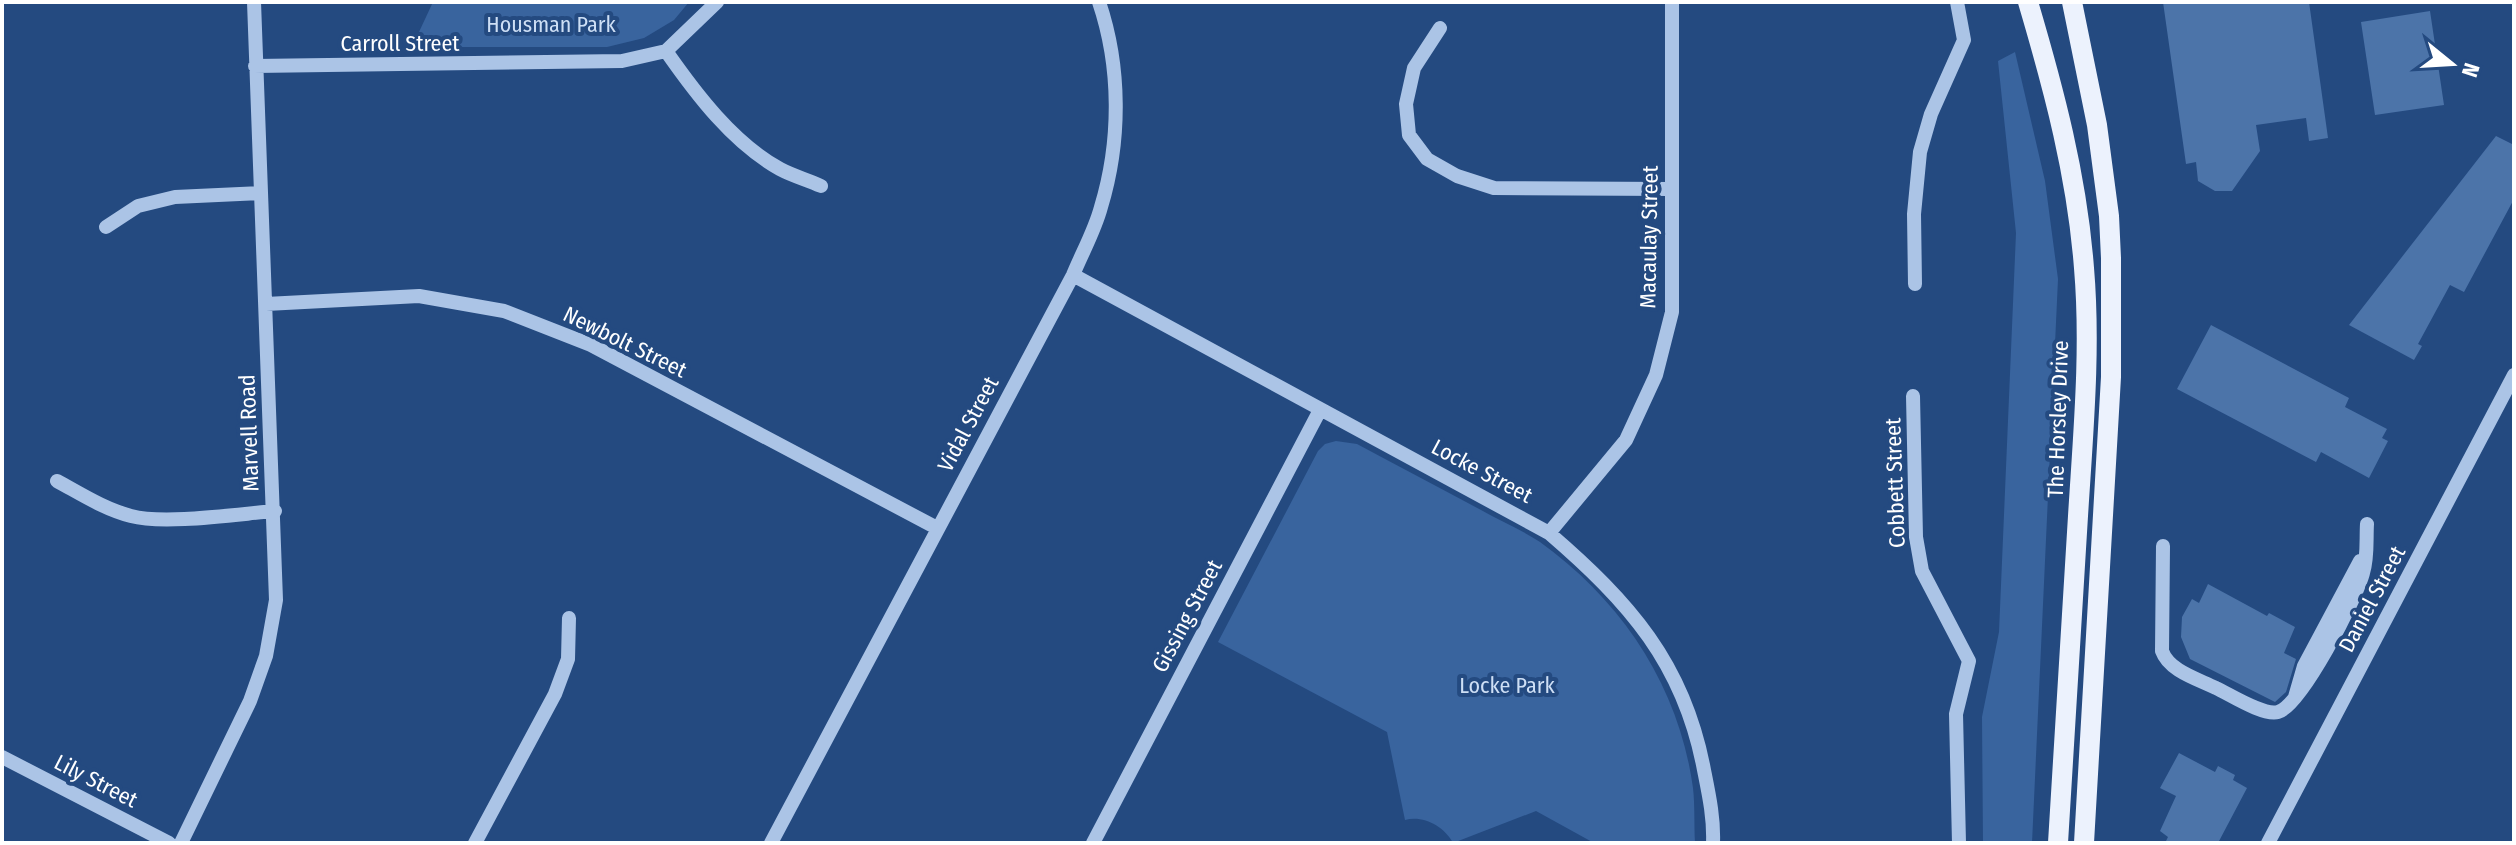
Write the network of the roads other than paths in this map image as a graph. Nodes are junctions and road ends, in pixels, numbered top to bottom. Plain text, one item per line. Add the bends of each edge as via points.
1 (254, 2) edge
2 (717, 2) edge
3 (1099, 2) edge
4 (1672, 2) edge
5 (1957, 2) edge
6 (2028, 2) edge
7 (2072, 2) edge
8 (1440, 28) dead end
9 (666, 51) junction
10 (255, 66) junction
11 (821, 186) dead end
12 (1671, 189) junction
13 (260, 193) junction
14 (106, 227) dead end
15 (1073, 275) junction
16 (1915, 284) dead end
17 (266, 304) junction
18 (2514, 375) edge
19 (1913, 396) dead end
20 (1320, 410) junction
21 (57, 481) dead end
22 (275, 511) junction
23 (2367, 524) dead end
24 (937, 528) junction
25 (1549, 533) junction
26 (2163, 546) dead end
27 (569, 618) dead end
28 (2, 757) edge
29 (775, 842) edge
30 (169, 843) edge
31 (181, 843) edge
32 (475, 843) edge
33 (1093, 843) edge
34 (1713, 843) edge
35 (1959, 843) edge
36 (2058, 843) edge
37 (2084, 843) edge
38 (2268, 843) edge

1 - 10 street, Marvell Road
2 - 9 street
3 - 15 street, Vidal Street via 1116,82 1115,139 1101,208
4 - 12 street, Macaulay Street
5 - 16 street via 1964,40 1920,152
6 - 36 main road, The Horsley Drive via 2063,124 2085,271 2082,450
7 - 37 main road via 2097,125 2111,258 2111,377
8 - 12 street via 1414,68 1406,104 1409,135 1427,159 1494,188
9 - 10 street, Carroll Street via 622,61
9 - 11 street via 745,143 780,169
10 - 13 street, Marvell Road
12 - 25 street, Macaulay Street via 1672,312 1656,375 1626,440
13 - 14 street via 175,197 138,206
13 - 17 street, Marvell Road
15 - 20 street, Locke Street
15 - 24 street, Vidal Street
17 - 22 street, Marvell Road
17 - 24 street, Newbolt Street via 419,296 504,311 591,345
18 - 38 street, Daniel Street
19 - 35 street, Cobbett Street via 1916,537 1922,571 1969,661 1956,714
20 - 25 street, Locke Street
20 - 33 street, Gissing Street
21 - 22 street via 134,517
22 - 31 street, Marvell Road via 276,600 266,656 250,701
23 - 26 street via 2364,572 2354,596 2308,682 2290,706 2277,713 2263,711 2165,659
24 - 29 street, Vidal Street
25 - 34 street, Locke Street via 1599,576 1651,636 1681,690 1699,743 1714,820
27 - 32 street via 568,659 555,694
28 - 30 street, Lily Street

